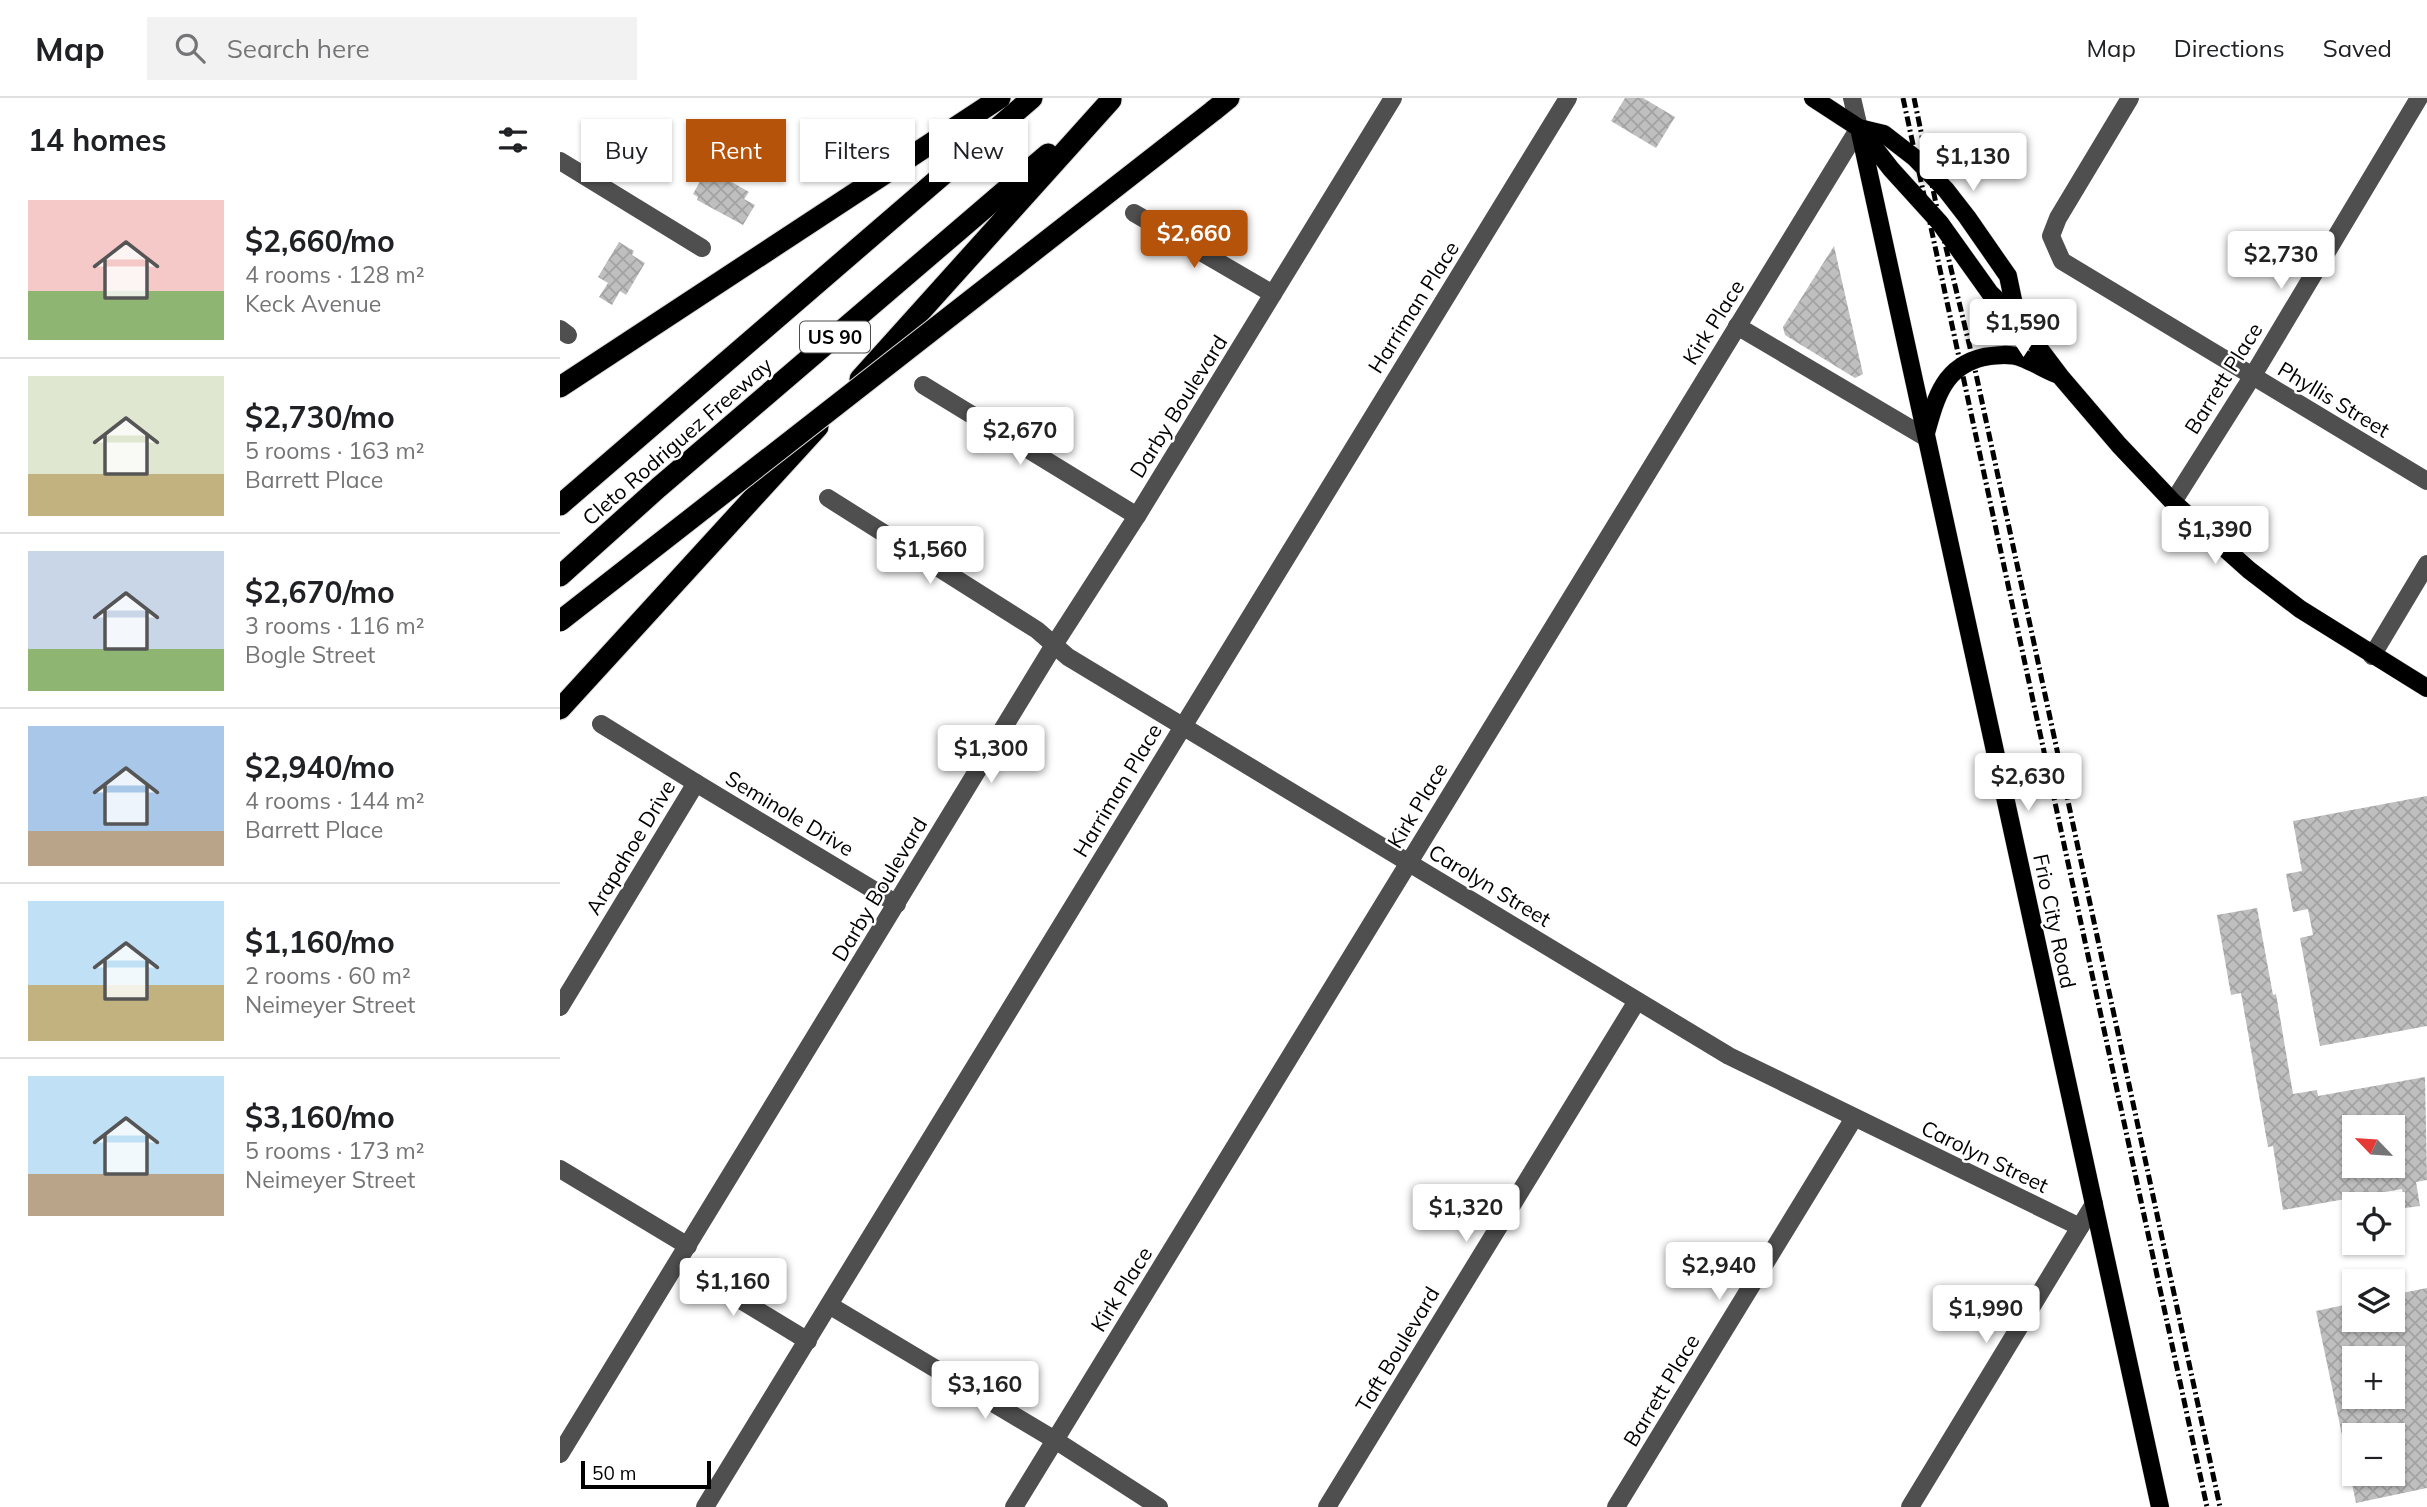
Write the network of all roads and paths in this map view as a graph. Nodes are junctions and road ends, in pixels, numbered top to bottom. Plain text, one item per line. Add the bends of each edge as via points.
1 (1000, 98) edge
2 (1031, 98) edge
3 (1393, 98) edge
4 (1568, 98) edge
5 (1813, 98) edge
6 (1852, 98) edge
7 (2130, 98) edge
8 (2419, 98) edge
9 (1112, 99) edge
10 (1221, 104) edge
11 (1859, 128) junction
12 (560, 161) edge
13 (1134, 213) dead end
14 (702, 248) dead end
15 (1273, 294) junction
16 (2017, 319) junction
17 (1737, 326) junction
18 (2060, 376) junction
19 (2252, 377) junction
20 (923, 384) dead end
21 (560, 387) edge
22 (1925, 437) junction
23 (2427, 481) edge
24 (828, 498) dead end
25 (2174, 502) junction
26 (560, 505) edge
27 (1137, 516) junction
28 (2427, 564) edge
29 (560, 576) edge
30 (560, 621) edge
31 (1054, 645) junction
32 (2372, 656) junction
33 (2427, 688) edge
34 (560, 709) edge
35 (601, 724) dead end
36 (1182, 726) junction
37 (696, 783) junction
38 (1409, 863) junction
39 (897, 904) junction
40 (1637, 1001) junction
41 (560, 1007) edge
42 (1854, 1118) junction
43 (560, 1169) edge
44 (2094, 1204) junction
45 (2080, 1227) junction
46 (683, 1254) junction
47 (829, 1305) junction
48 (808, 1340) junction
49 (1055, 1440) junction
50 (560, 1454) edge
51 (705, 1507) edge
52 (1014, 1507) edge
53 (1159, 1507) edge
54 (1328, 1507) edge
55 (1616, 1507) edge
56 (1910, 1507) edge
57 (2160, 1507) edge

1 - 21 highway
2 - 26 highway, Cleto Rodriguez Freeway / US 90
3 - 15 street, Darby Boulevard
4 - 36 street, Harriman Place
5 - 11 main road
6 - 11 street, Frio City Road
7 - 19 street, Phyllis Street via 2051,236 2062,261
8 - 19 street, Barrett Place
9 - 29 highway, Cleto Rodriguez Freeway / US 90
9 - 34 highway
10 - 30 highway, bridge
11 - 16 main road via 1955,242 1990,293
11 - 16 main road via 1884,134 1916,158 1953,199 2008,276
11 - 17 street, Kirk Place
11 - 22 main road, Frio City Road
12 - 14 street
13 - 15 street
15 - 27 street, Darby Boulevard
16 - 18 main road
17 - 22 street
17 - 38 street, Kirk Place
18 - 22 main road via 2019,356 1996,355 1960,365 1944,383
18 - 25 main road
19 - 23 street, Phyllis Street
19 - 25 street, Barrett Place
20 - 27 street
22 - 44 main road, Frio City Road
24 - 31 street, Carolyn Street
25 - 32 main road via 2249,570
27 - 31 street, Darby Boulevard
28 - 32 street
31 - 36 street, Carolyn Street
31 - 39 street, Darby Boulevard
32 - 33 main road
35 - 37 street, Seminole Drive
36 - 38 street, Carolyn Street
36 - 47 street, Harriman Place
37 - 39 street, Seminole Drive
37 - 41 street, Arapahoe Drive
38 - 40 street, Carolyn Street
38 - 49 street, Kirk Place
39 - 46 street, Darby Boulevard
40 - 42 street, Carolyn Street via 1729,1056
40 - 54 street, Taft Boulevard
42 - 45 street, Carolyn Street
42 - 55 street, Barrett Place
43 - 46 street
44 - 45 street
44 - 57 main road, Frio City Road
45 - 56 street
46 - 48 street
46 - 50 street, Darby Boulevard
47 - 48 street, Harriman Place
47 - 49 street
48 - 51 street, Harriman Place
49 - 52 street, Kirk Place
49 - 53 street

